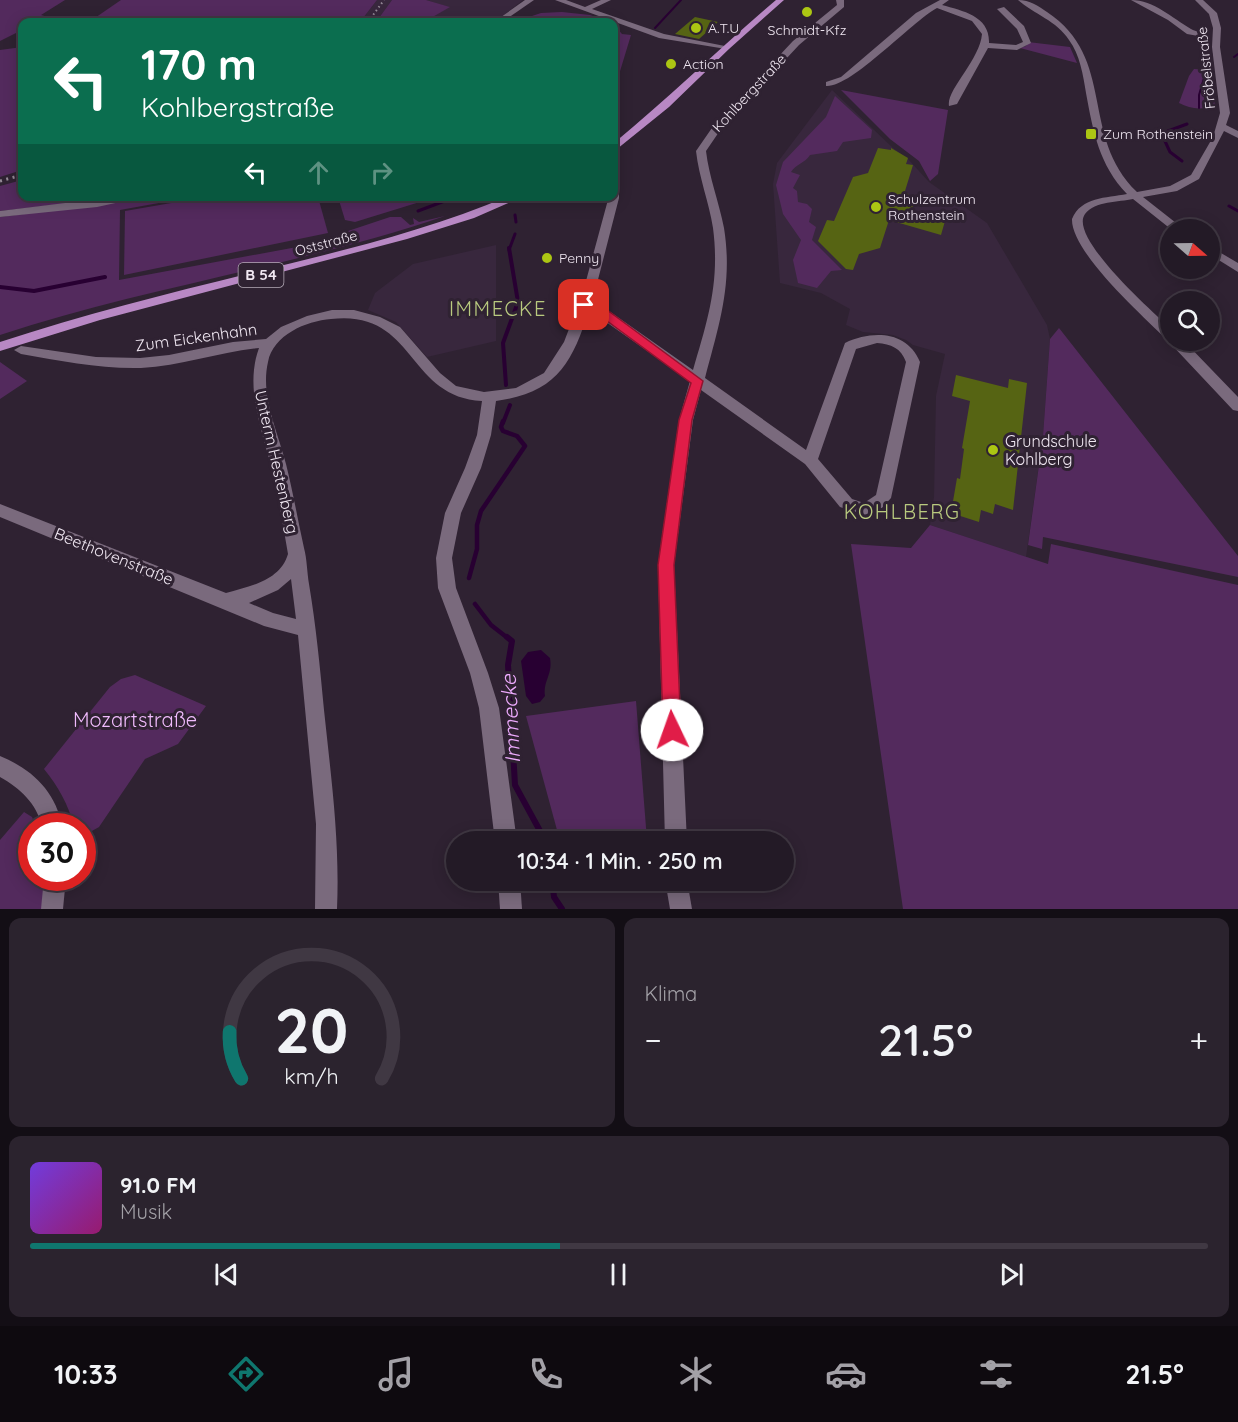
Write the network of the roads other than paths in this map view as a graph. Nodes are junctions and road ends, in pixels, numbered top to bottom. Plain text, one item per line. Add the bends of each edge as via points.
1 (530, 0) edge
2 (559, 0) edge
3 (607, 0) edge
4 (780, 0) edge
5 (840, 0) edge
6 (945, 0) edge
7 (1022, 0) edge
8 (1135, 0) edge
9 (1199, 0) edge
10 (935, 5) junction
11 (586, 9) junction
12 (1001, 9) dead end
13 (504, 18) edge
14 (611, 18) edge
15 (618, 20) edge
16 (1204, 35) dead end
17 (987, 45) junction
18 (726, 48) junction
19 (829, 84) dead end
20 (952, 104) dead end
21 (1222, 126) junction
22 (1238, 135) edge
23 (618, 144) edge
24 (1135, 196) junction
25 (117, 201) edge
26 (506, 201) edge
27 (613, 201) edge
28 (0, 214) edge
29 (1165, 219) edge
30 (1220, 256) edge
31 (1238, 268) edge
32 (584, 305) junction
33 (1160, 325) edge
34 (268, 343) junction
35 (0, 347) edge
36 (21, 350) dead end
37 (1186, 351) edge
38 (697, 381) junction
39 (490, 398) junction
40 (1238, 406) edge
41 (810, 460) junction
42 (0, 510) edge
43 (297, 549) junction
44 (230, 600) junction
45 (308, 627) junction
46 (0, 766) edge
47 (49, 813) edge
48 (505, 831) edge
49 (676, 831) edge
50 (54, 891) edge
51 (510, 891) edge
52 (678, 891) edge
53 (52, 909) edge
54 (326, 909) edge
55 (511, 909) edge
56 (681, 909) edge

1 - 13 street
2 - 11 street
3 - 11 street
4 - 18 main road
5 - 38 street, Kohlbergstraße via 841,5 805,34 724,119 701,151 718,227 721,261 719,302
6 - 10 street
7 - 24 street via 1060,25 1077,46 1103,150 1111,168
8 - 16 street via 1172,18 1190,32
9 - 21 street, Fröbelstraße via 1213,13 1216,27 1225,113
10 - 17 street via 984,27
10 - 19 street via 843,79
11 - 14 street
12 - 17 street via 1021,28 1027,43 1017,48
15 - 18 street via 662,36
17 - 20 street via 955,92
18 - 23 main road
21 - 22 street
21 - 24 street, Fröbelstraße via 1195,177 1173,189
24 - 29 street
24 - 33 street, Fröbelstraße via 1094,202 1085,207 1076,224 1081,237 1113,278
25 - 28 street
26 - 35 main road, Oststraße / B 54 via 374,246 84,321
27 - 32 street
30 - 31 street
32 - 38 street via 595,307
32 - 39 street via 566,351 549,376 530,388
34 - 36 street, Zum Eickenhahn via 140,363 96,362
34 - 39 street via 296,324 317,317 366,317 395,330 445,384 465,394
34 - 43 street, Unterm Hestenberg via 261,355 259,387
37 - 40 street
38 - 41 street
38 - 49 street, Kohlbergstraße via 686,420 666,565
39 - 48 street via 484,435 453,513 444,558 447,588 489,708
41 - 41 street via 846,503 855,508 874,506 883,498 913,362 902,346 876,338 861,339 850,346
42 - 44 street, Beethovenstraße via 210,596
43 - 44 street, Unterm Hestenberg via 290,567 277,582 262,592
43 - 45 street, Unterm Hestenberg
44 - 45 street via 285,626
45 - 54 street, Unterm Hestenberg via 327,839
46 - 47 street via 27,781
50 - 53 street
51 - 55 street
52 - 56 street

